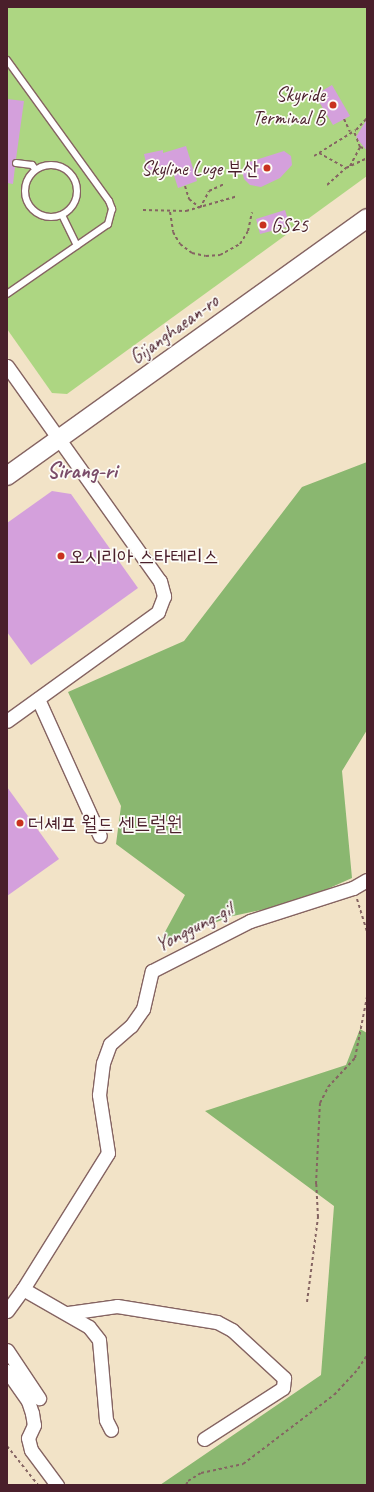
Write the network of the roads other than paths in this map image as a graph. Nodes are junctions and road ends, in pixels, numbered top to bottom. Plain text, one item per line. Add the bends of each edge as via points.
1 (7, 60) edge
2 (16, 163) dead end
3 (36, 170) junction
4 (62, 215) junction
5 (367, 218) edge
6 (77, 246) junction
7 (7, 294) edge
8 (7, 366) edge
9 (60, 438) junction
10 (7, 476) edge
11 (38, 699) junction
12 (7, 721) edge
13 (100, 836) dead end
14 (367, 880) edge
15 (23, 1289) junction
16 (7, 1311) edge
17 (68, 1313) junction
18 (7, 1350) edge
19 (7, 1371) edge
20 (39, 1398) dead end
21 (111, 1430) dead end
22 (204, 1439) dead end
23 (57, 1485) edge

1 - 6 lane via 109,201 112,209 108,224
2 - 3 lane via 32,165
3 - 4 lane via 27,182 27,201 42,215
3 - 4 lane via 46,166 59,166 74,180 76,200
4 - 6 lane
5 - 9 main road, Gijanghaean-ro
6 - 7 lane
8 - 9 street
9 - 10 main road, Gijanghaean-ro
9 - 11 street via 160,581 164,596 158,612
11 - 12 street
11 - 13 street
14 - 15 street, Yonggung-gil via 353,888 250,922 152,971 143,1009 131,1026 110,1044 103,1063 99,1095 108,1153
15 - 16 street
15 - 17 street
17 - 21 street via 89,1326 99,1340 106,1420
17 - 22 street via 117,1306 217,1322 232,1330 284,1378 283,1388
18 - 20 street
19 - 23 street via 28,1401 32,1413 34,1425 28,1438 31,1450

